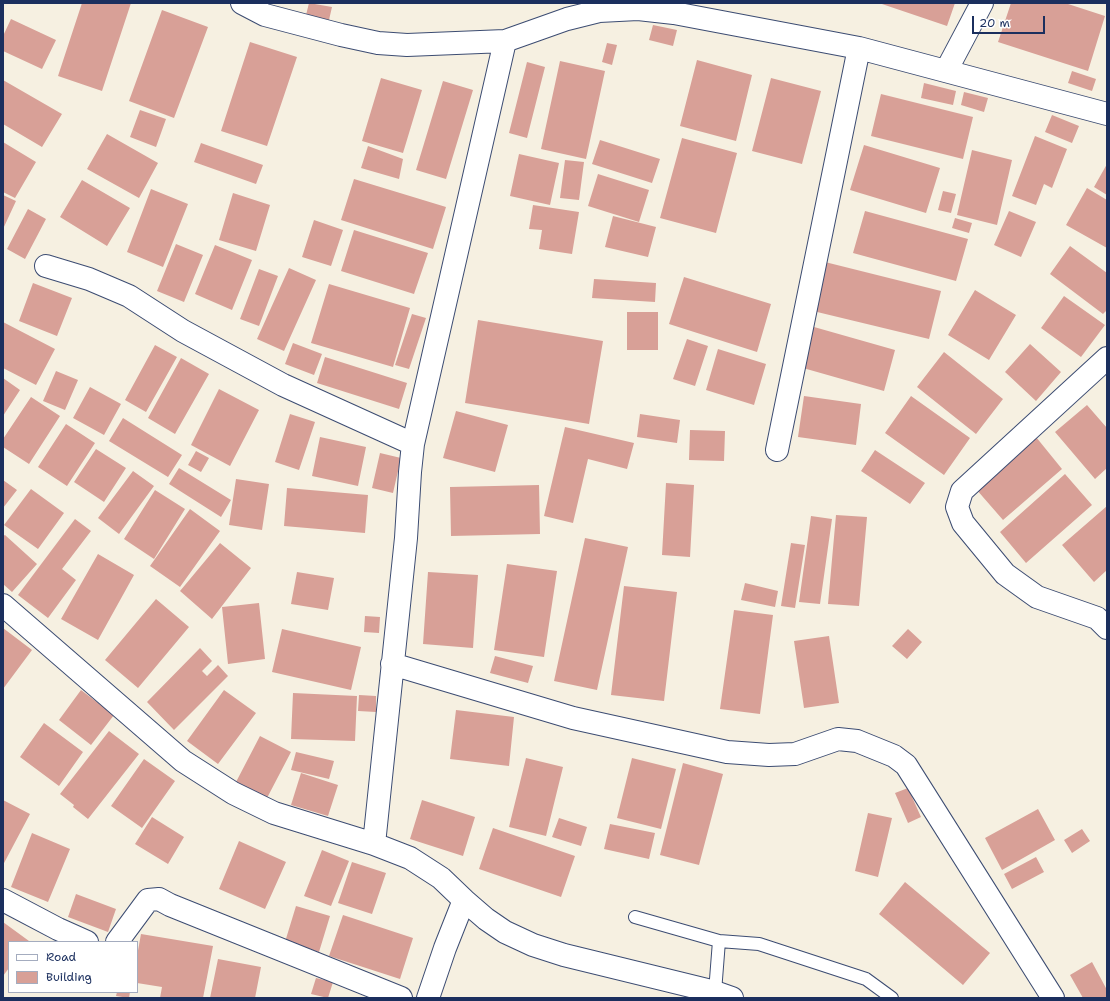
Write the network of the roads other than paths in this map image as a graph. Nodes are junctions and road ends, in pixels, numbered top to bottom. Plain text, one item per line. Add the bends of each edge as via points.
1 (242, 3) edge
2 (982, 3) edge
3 (505, 41) junction
4 (859, 48) junction
5 (946, 71) junction
6 (1107, 114) edge
7 (46, 266) dead end
8 (1107, 358) edge
9 (413, 444) junction
10 (777, 450) dead end
11 (3, 605) edge
12 (1106, 626) edge
13 (392, 664) junction
14 (374, 844) junction
15 (3, 900) edge
16 (464, 900) junction
17 (635, 917) dead end
18 (85, 941) edge
19 (118, 941) edge
20 (719, 942) junction
21 (723, 995) edge
22 (401, 998) edge
23 (428, 998) edge
24 (892, 998) edge
25 (1053, 998) edge

1 - 3 street via 265,14 378,43 407,45
2 - 5 street
3 - 4 street via 600,11 638,9 674,13
3 - 9 street
4 - 5 street
4 - 10 street
5 - 6 street
7 - 9 street via 90,279 129,296 183,331 283,385
8 - 12 street via 962,491 957,507 963,523 1005,574 1037,597 1097,618
9 - 13 street
11 - 14 street via 183,761 233,792 274,813
13 - 14 street
13 - 25 street via 573,718 727,752 795,754 838,739 857,741 894,756 906,765
14 - 16 street via 410,858 441,878
15 - 18 street
16 - 21 street via 505,932 533,946
16 - 23 street
17 - 20 lane
19 - 22 street via 148,900 159,899
20 - 21 lane
20 - 24 lane via 758,944 773,948 866,979

